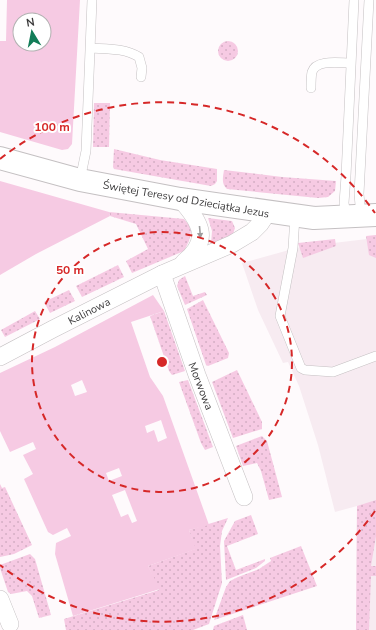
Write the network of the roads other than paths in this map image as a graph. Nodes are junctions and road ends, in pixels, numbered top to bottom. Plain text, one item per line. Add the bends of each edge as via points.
1 (92, 0) edge
2 (354, 0) edge
3 (369, 0) edge
4 (91, 48) junction
5 (350, 63) junction
6 (141, 77) dead end
7 (311, 88) dead end
8 (0, 158) edge
9 (80, 180) junction
10 (180, 199) junction
11 (268, 212) junction
12 (295, 216) junction
13 (361, 216) edge
14 (179, 266) junction
15 (162, 274) junction
16 (376, 356) edge
17 (0, 357) edge
18 (244, 497) dead end
19 (0, 599) edge
20 (10, 624) dead end

1 - 4 lane
2 - 5 lane
3 - 13 lane via 359,194
4 - 6 lane via 132,52 139,57
4 - 9 lane via 86,151
5 - 7 lane via 320,64 312,72
5 - 13 lane via 344,203
8 - 9 street, Świętej Teresy od Dzieciątka Jezus
9 - 10 street, Świętej Teresy od Dzieciątka Jezus
10 - 11 street, Świętej Teresy od Dzieciątka Jezus
10 -> 14 street, Kalinowa via 196,219 201,234 198,246
11 - 12 street, Świętej Teresy od Dzieciątka Jezus
11 - 14 street, Kalinowa via 260,224 232,244
12 - 13 street, Świętej Teresy od Dzieciątka Jezus
12 - 16 lane via 293,248 280,316 301,368 333,372
14 - 15 street, Kalinowa
15 - 17 street, Kalinowa
15 - 18 street, Morwowa via 196,376
19 - 20 street

